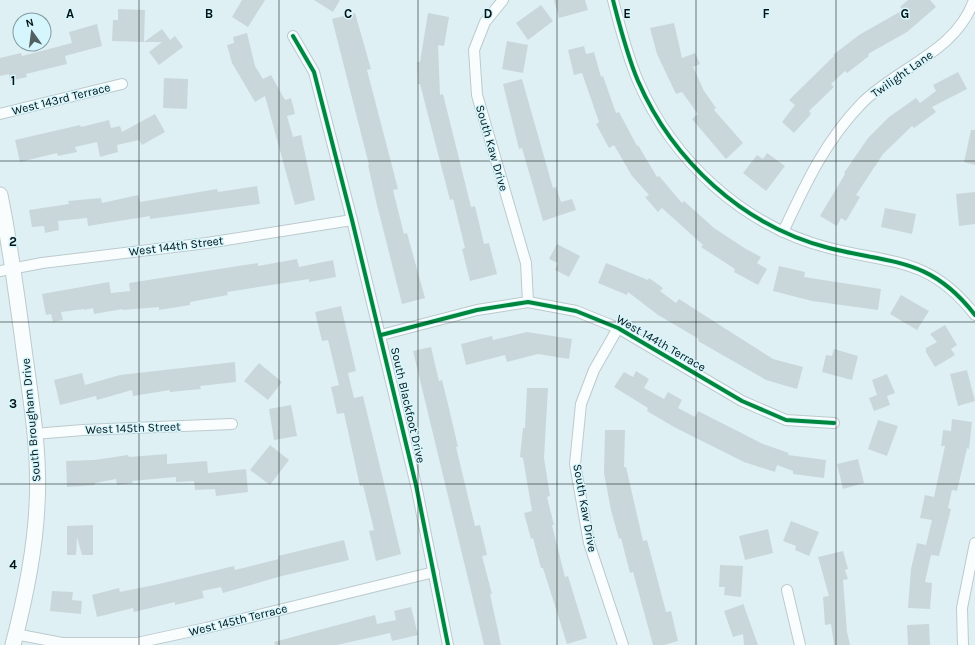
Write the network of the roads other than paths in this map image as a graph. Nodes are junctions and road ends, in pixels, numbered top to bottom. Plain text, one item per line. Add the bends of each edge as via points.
1 (503, 0) edge
2 (613, 0) edge
3 (974, 0) edge
4 (293, 36) dead end
5 (122, 84) dead end
6 (0, 114) edge
7 (0, 195) edge
8 (352, 220) junction
9 (783, 232) junction
10 (6, 270) edge
11 (528, 302) junction
12 (975, 315) edge
13 (618, 328) junction
14 (381, 335) junction
15 (834, 423) dead end
16 (232, 424) dead end
17 (34, 434) junction
18 (975, 543) edge
19 (434, 572) junction
20 (787, 590) dead end
21 (14, 640) edge
22 (448, 645) edge
23 (623, 645) edge
24 (800, 645) edge
25 (962, 645) edge

1 - 11 street, South Kaw Drive via 485,22 474,50 477,95 526,263
2 - 9 street via 626,49 638,81 672,140 701,174 725,196 763,222
3 - 9 street, Twilight Lane via 963,23 948,40 881,87 843,124 810,174
4 - 8 street, South Blackfoot Drive via 314,72
5 - 6 street, West 143rd Terrace
7 - 10 street, South Brougham Drive
8 - 10 street, West 144th Street via 207,243 42,263
8 - 14 street, South Blackfoot Drive
9 - 12 street via 829,248 911,266 947,286
10 - 17 street, South Brougham Drive
11 - 13 street, West 144th Terrace via 576,311
11 - 14 street, West 144th Terrace via 477,310
13 - 15 street, West 144th Terrace via 742,400 786,420
13 - 23 street, South Kaw Drive via 594,370 581,404 575,464 588,543
14 - 19 street, South Blackfoot Drive
16 - 17 street, West 145th Street
17 - 21 street, South Brougham Drive via 38,483 35,540
18 - 25 street via 962,608
19 - 21 street, West 145th Terrace via 137,643
19 - 22 street, South Blackfoot Drive
20 - 24 street

